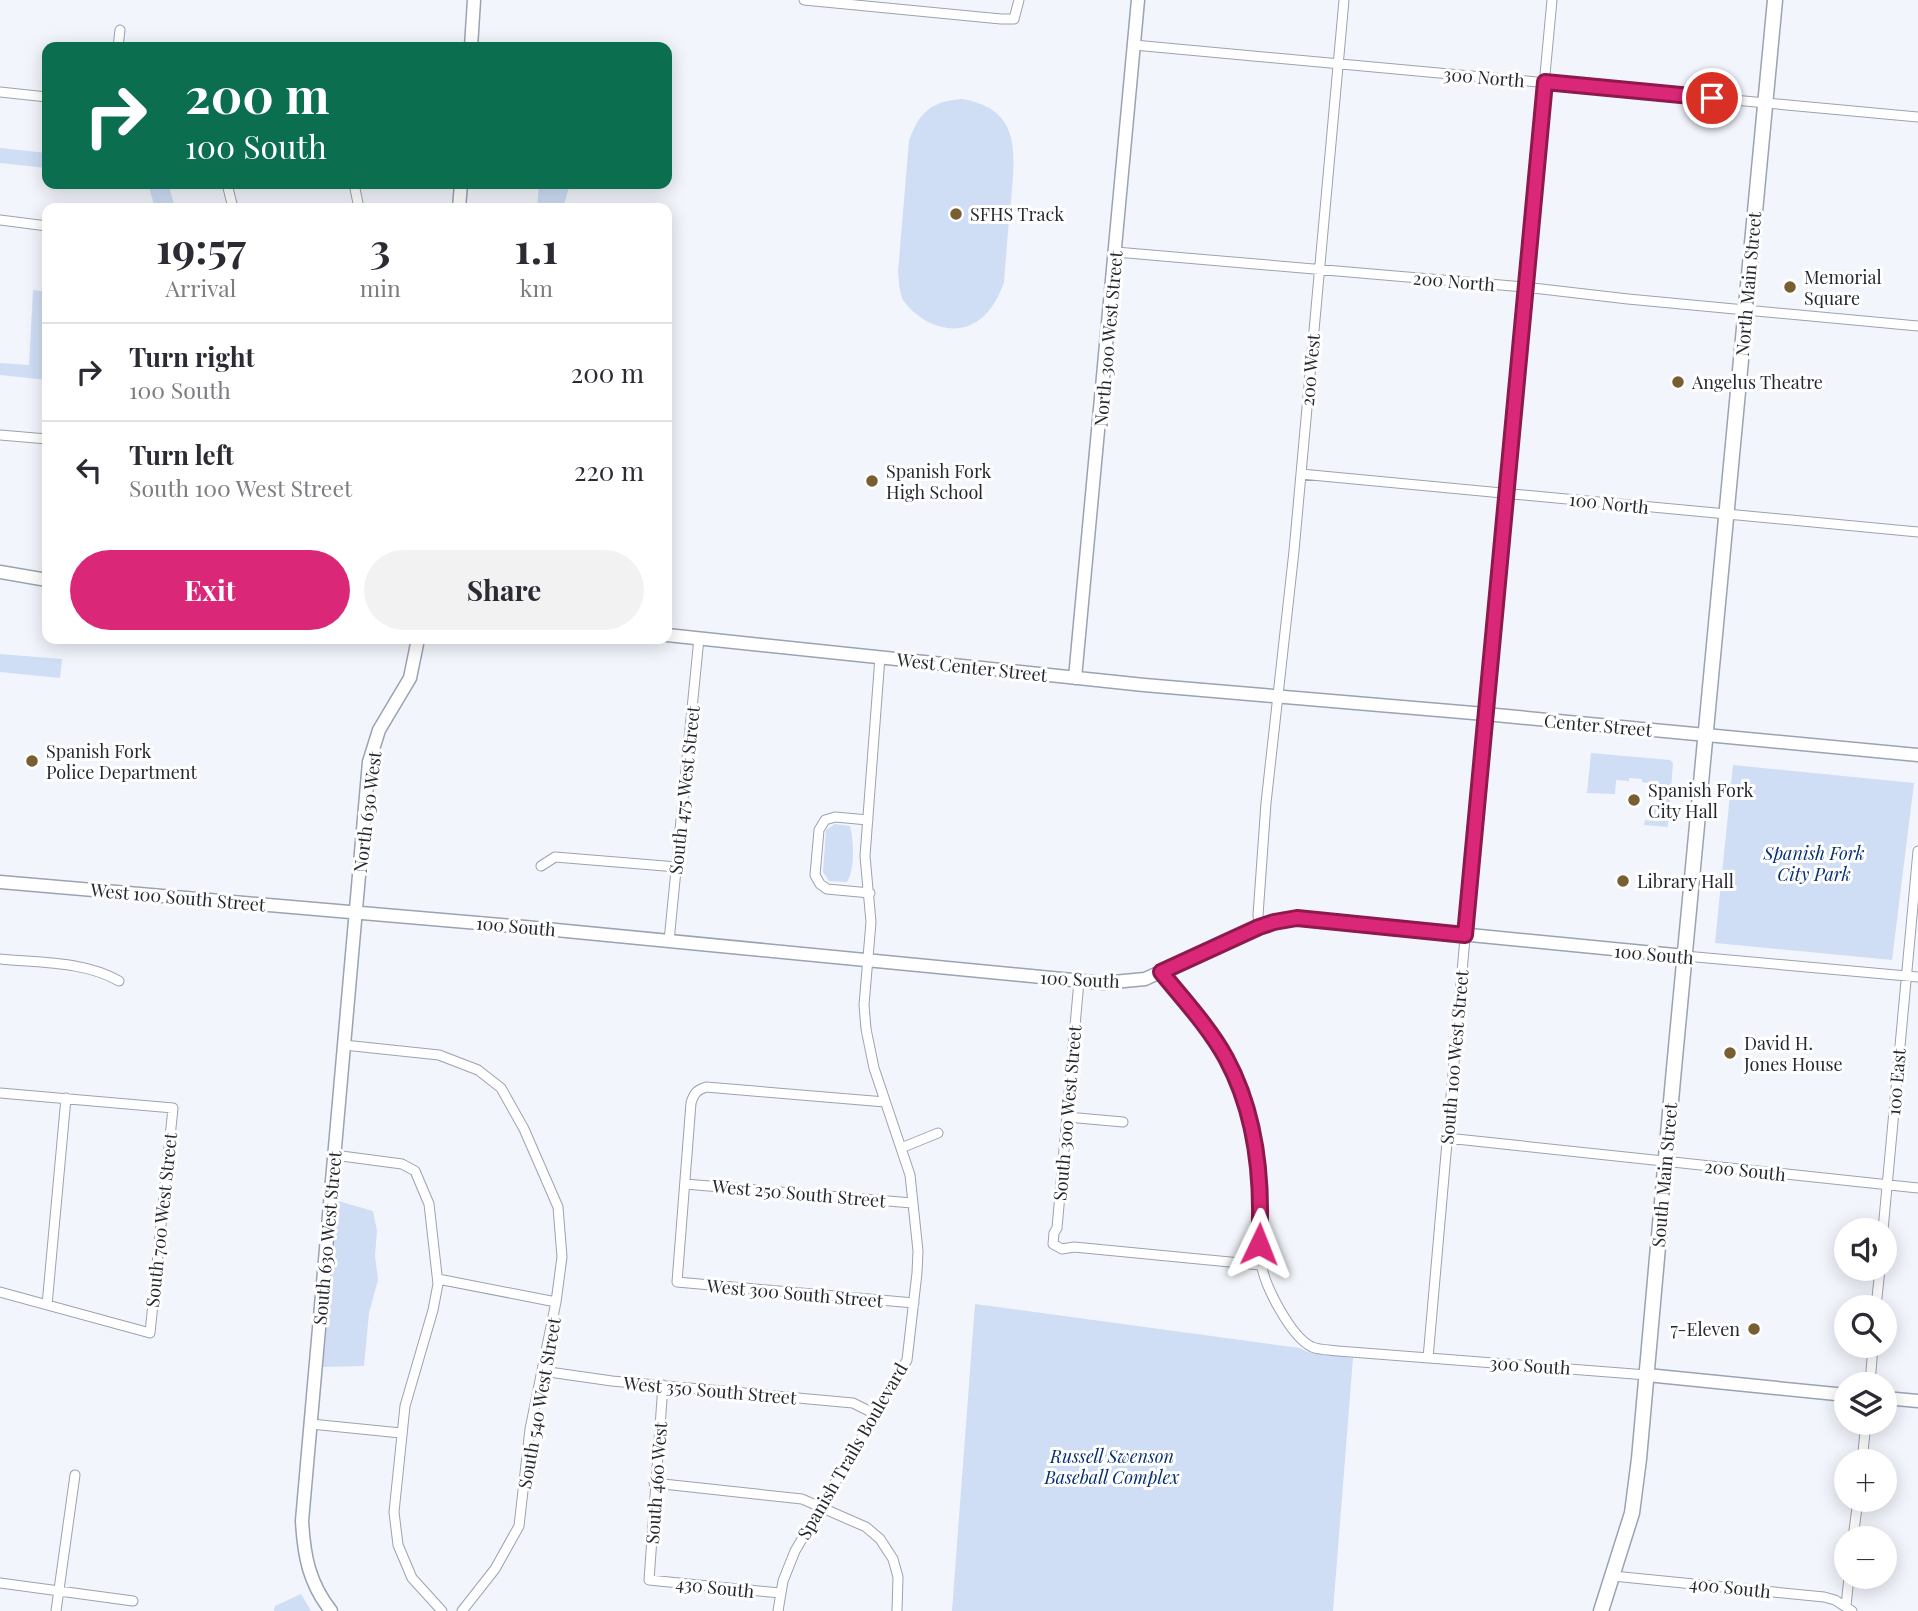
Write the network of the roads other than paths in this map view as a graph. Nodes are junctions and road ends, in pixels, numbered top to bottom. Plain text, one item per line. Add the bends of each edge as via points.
1 (474, 0) edge
2 (804, 0) edge
3 (1020, 0) edge
4 (1138, 0) edge
5 (1343, 0) edge
6 (1552, 0) edge
7 (1774, 0) edge
8 (822, 1) edge
9 (120, 30) dead end
10 (119, 42) edge
11 (471, 42) edge
12 (1133, 45) junction
13 (1338, 64) junction
14 (1545, 82) junction
15 (0, 92) edge
16 (42, 96) edge
17 (1764, 103) junction
18 (1918, 117) edge
19 (0, 220) edge
20 (42, 225) edge
21 (1116, 252) junction
22 (1319, 268) junction
23 (1524, 287) junction
24 (1745, 310) junction
25 (1918, 326) edge
26 (0, 435) edge
27 (42, 439) edge
28 (1301, 474) junction
29 (1507, 493) junction
30 (1725, 513) junction
31 (1918, 532) edge
32 (0, 572) edge
33 (42, 579) edge
34 (672, 635) edge
35 (699, 638) junction
36 (417, 644) edge
37 (880, 657) junction
38 (1076, 678) junction
39 (1278, 696) junction
40 (1485, 714) junction
41 (1706, 734) junction
42 (1918, 755) edge
43 (868, 820) junction
44 (1918, 851) edge
45 (541, 866) dead end
46 (677, 867) junction
47 (0, 882) edge
48 (870, 893) junction
49 (356, 912) junction
50 (1259, 927) junction
51 (1465, 935) junction
52 (669, 941) junction
53 (1685, 956) junction
54 (0, 959) edge
55 (867, 960) junction
56 (1161, 972) junction
57 (1906, 976) junction
58 (1918, 977) edge
59 (119, 981) dead end
60 (1079, 981) junction
61 (344, 1045) junction
62 (0, 1093) edge
63 (66, 1098) junction
64 (886, 1102) junction
65 (1067, 1117) junction
66 (1123, 1122) dead end
67 (938, 1133) dead end
68 (1447, 1138) junction
69 (901, 1149) junction
70 (334, 1155) junction
71 (1666, 1162) junction
72 (685, 1184) junction
73 (1887, 1185) junction
74 (1918, 1188) edge
75 (912, 1203) junction
76 (1884, 1218) edge
77 (1261, 1265) junction
78 (438, 1279) junction
79 (0, 1292) edge
80 (556, 1302) junction
81 (914, 1303) junction
82 (47, 1305) junction
83 (1428, 1358) junction
84 (542, 1371) junction
85 (1647, 1375) junction
86 (663, 1385) junction
87 (1834, 1394) edge
88 (1897, 1399) edge
89 (1918, 1401) edge
90 (875, 1414) junction
91 (312, 1424) junction
92 (401, 1433) junction
93 (75, 1475) dead end
94 (654, 1483) junction
95 (821, 1507) junction
96 (1613, 1576) junction
97 (649, 1580) joint
98 (0, 1583) edge
99 (59, 1589) junction
100 (1849, 1589) edge
101 (780, 1593) junction
102 (133, 1601) dead end
103 (1849, 1608) edge
104 (56, 1611) edge
105 (331, 1611) edge
106 (442, 1611) edge
107 (462, 1611) edge
108 (778, 1611) edge
109 (897, 1611) edge
110 (1601, 1611) edge

1 - 11 street
2 - 8 street
3 - 8 street via 1014,19
4 - 12 street, North 300 West Street
5 - 13 street, 200 West
6 - 14 street, South 100 West Street
7 - 17 main road, North Main Street
9 - 10 street
12 - 13 street, 300 North
12 - 21 street, North 300 West Street
13 - 14 street, 300 North
13 - 22 street, 200 West
14 - 17 street, 300 North
14 - 23 street, South 100 West Street
15 - 16 street
17 - 18 street, 300 North
17 - 24 main road, North Main Street
19 - 20 street
21 - 22 street, 200 North
21 - 38 street, North 300 West Street
22 - 23 street, 200 North
22 - 28 street, 200 West
23 - 24 street, 200 North
23 - 29 street, South 100 West Street
24 - 25 street, 200 North
24 - 30 main road, North Main Street
26 - 27 street
28 - 29 street, 100 North
28 - 39 street, 200 West
29 - 30 street, 100 North
29 - 40 street, South 100 West Street
30 - 31 street, 100 North
30 - 41 main road, North Main Street
32 - 33 street
34 - 35 street, West Center Street
35 - 37 street, West Center Street
35 - 46 street, South 475 West Street
36 - 49 street, North 630 West via 410,678 379,730 369,762
37 - 38 street, West Center Street
37 - 43 street, Spanish Trails Boulevard
38 - 39 street, West Center Street
39 - 40 street, Center Street
39 - 50 street, 200 West
40 - 41 street, Center Street
40 - 51 street, South 100 West Street
41 - 42 street, Center Street
41 - 53 main road, South Main Street
43 - 48 street, Spanish Trails Boulevard via 865,856
43 - 48 street via 825,820 819,830 815,875 827,889
44 - 57 street, 100 East
45 - 46 street via 555,857
46 - 52 street, South 475 West Street
47 - 49 street, West 100 South Street
48 - 55 street, Spanish Trails Boulevard
49 - 52 street, 100 South
49 - 61 street, South 630 West Street
50 - 51 street, 100 South via 1317,919
50 - 56 street, 100 South
51 - 53 street, 100 South
51 - 68 street, South 100 West Street
52 - 55 street, 100 South
53 - 57 street, 100 South
53 - 71 main road, South Main Street
54 - 59 street via 86,967
55 - 60 street, 100 South
55 - 64 street, Spanish Trails Boulevard via 866,1029
56 - 60 street, 100 South via 1128,982
56 - 77 street via 1226,1058 1246,1105 1258,1159
57 - 58 street, 100 South
57 - 73 street, 100 East
60 - 65 street, South 300 West Street
61 - 70 street, South 630 West Street
61 - 80 street, South 540 West Street via 439,1055 478,1070 501,1088 558,1206 562,1257
62 - 63 street
63 - 82 street
63 - 82 street, South 700 West Street via 173,1108 150,1333
64 - 69 street, Spanish Trails Boulevard
64 - 72 street via 699,1089 691,1103
65 - 66 street
65 - 77 street, South 300 West Street via 1053,1244 1062,1249
67 - 69 street
68 - 71 street, 200 South
68 - 83 street, South 100 West Street
69 - 75 street, Spanish Trails Boulevard via 910,1175
70 - 78 street via 402,1164 415,1171 429,1204
70 - 91 street, South 630 West Street
71 - 73 street, 200 South
71 - 85 main road, South Main Street
72 - 75 street, West 250 South Street
72 - 81 street, West 300 South Street via 677,1282
73 - 74 street, 200 South
73 - 76 street, 100 East
75 - 81 street, Spanish Trails Boulevard via 918,1251
77 - 83 street, 300 South via 1289,1322 1312,1348
78 - 80 street
78 - 92 street
79 - 82 street
80 - 84 street, South 540 West Street
81 - 90 street, Spanish Trails Boulevard via 907,1360
83 - 85 street, 300 South
84 - 86 street, West 350 South Street
84 - 107 street, South 540 West Street via 519,1526 495,1569
85 - 87 street, 300 South
85 - 96 main road, South Main Street via 1632,1513
86 - 90 street, West 350 South Street via 853,1403
86 - 94 street, South 460 West
88 - 89 street
90 - 95 street, Spanish Trails Boulevard
91 - 92 street
91 - 105 street, South 630 West Street via 302,1521 306,1564
92 - 106 street via 394,1512 398,1545 411,1578
93 - 99 street
94 - 95 street via 802,1499
94 - 97 street, South 460 West
95 - 101 street, Spanish Trails Boulevard via 795,1551
95 - 109 street via 866,1527 880,1539 898,1577
96 - 103 street, 400 South via 1824,1597
96 - 110 main road, South Main Street
97 - 101 street, 430 South
98 - 99 street
99 - 102 street
99 - 104 street
100 - 103 street
101 - 108 street, Spanish Trails Boulevard

